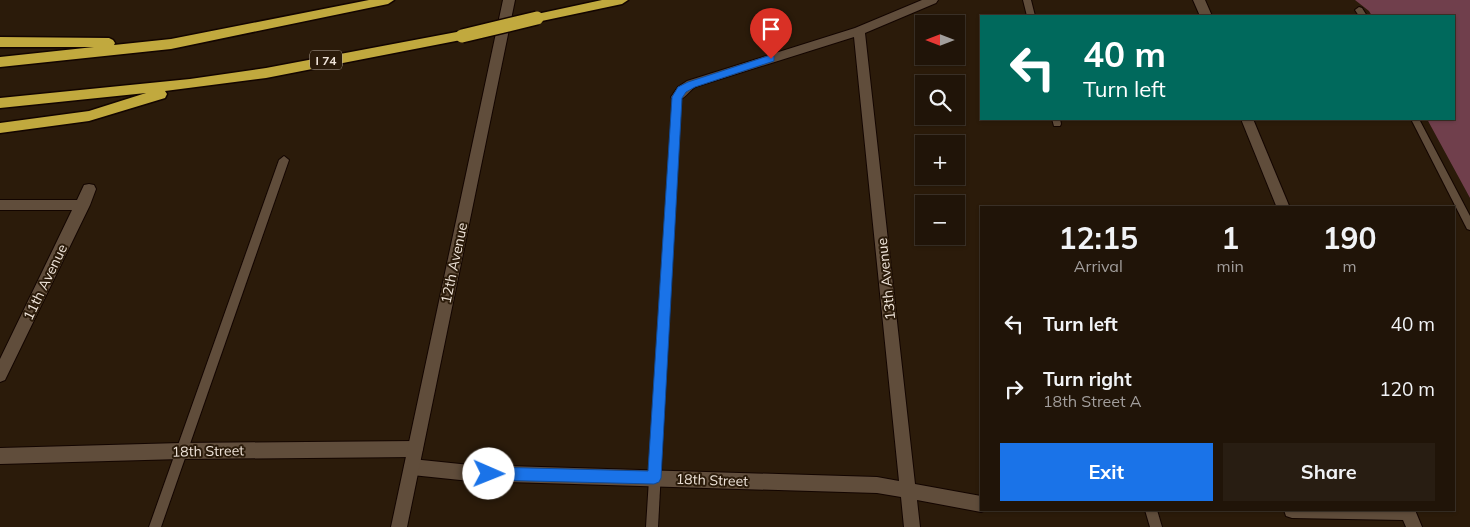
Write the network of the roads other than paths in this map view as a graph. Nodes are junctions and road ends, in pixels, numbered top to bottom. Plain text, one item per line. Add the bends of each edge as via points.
1 (388, 0) edge
2 (509, 0) edge
3 (622, 0) edge
4 (932, 0) edge
5 (1027, 0) edge
6 (1199, 0) edge
7 (1031, 15) edge
8 (1206, 15) edge
9 (859, 31) junction
10 (0, 42) edge
11 (171, 44) junction
12 (0, 62) edge
13 (190, 84) junction
14 (677, 97) joint
15 (0, 103) edge
16 (1247, 120) edge
17 (1416, 120) edge
18 (0, 128) edge
19 (284, 160) dead end
20 (89, 189) dead end
21 (0, 205) edge
22 (83, 205) junction
23 (1283, 206) edge
24 (1470, 226) edge
25 (0, 375) edge
26 (415, 449) junction
27 (181, 451) junction
28 (0, 456) edge
29 (412, 467) junction
30 (654, 478) junction
31 (908, 491) junction
32 (980, 504) edge
33 (1151, 511) edge
34 (1312, 511) edge
35 (1410, 516) edge
36 (155, 527) edge
37 (399, 527) edge
38 (652, 527) edge
39 (912, 527) edge
40 (1156, 527) edge

1 - 11 highway
2 - 26 street, 12th Avenue
3 - 13 highway, I 74, bridge via 462,36
4 - 9 street
5 - 7 lane
6 - 8 street
9 - 14 street via 691,84
9 - 31 street, 13th Avenue
10 - 11 highway
11 - 12 highway
13 - 15 highway, I 74
13 - 18 highway via 89,116
14 - 30 lane
16 - 23 street
17 - 24 lane
19 - 27 lane
20 - 22 street, 11th Avenue
21 - 22 street
22 - 25 street, 11th Avenue
26 - 27 street, 18th Street
26 - 29 street, 12th Avenue
27 - 28 street, 18th Street
27 - 36 lane
29 - 30 street, 18th Street via 470,474
29 - 37 street, 12th Avenue
30 - 31 street, 18th Street via 877,485
30 - 38 lane
31 - 32 street, 18th Street
31 - 39 street, 13th Avenue
33 - 40 lane
34 - 35 street

